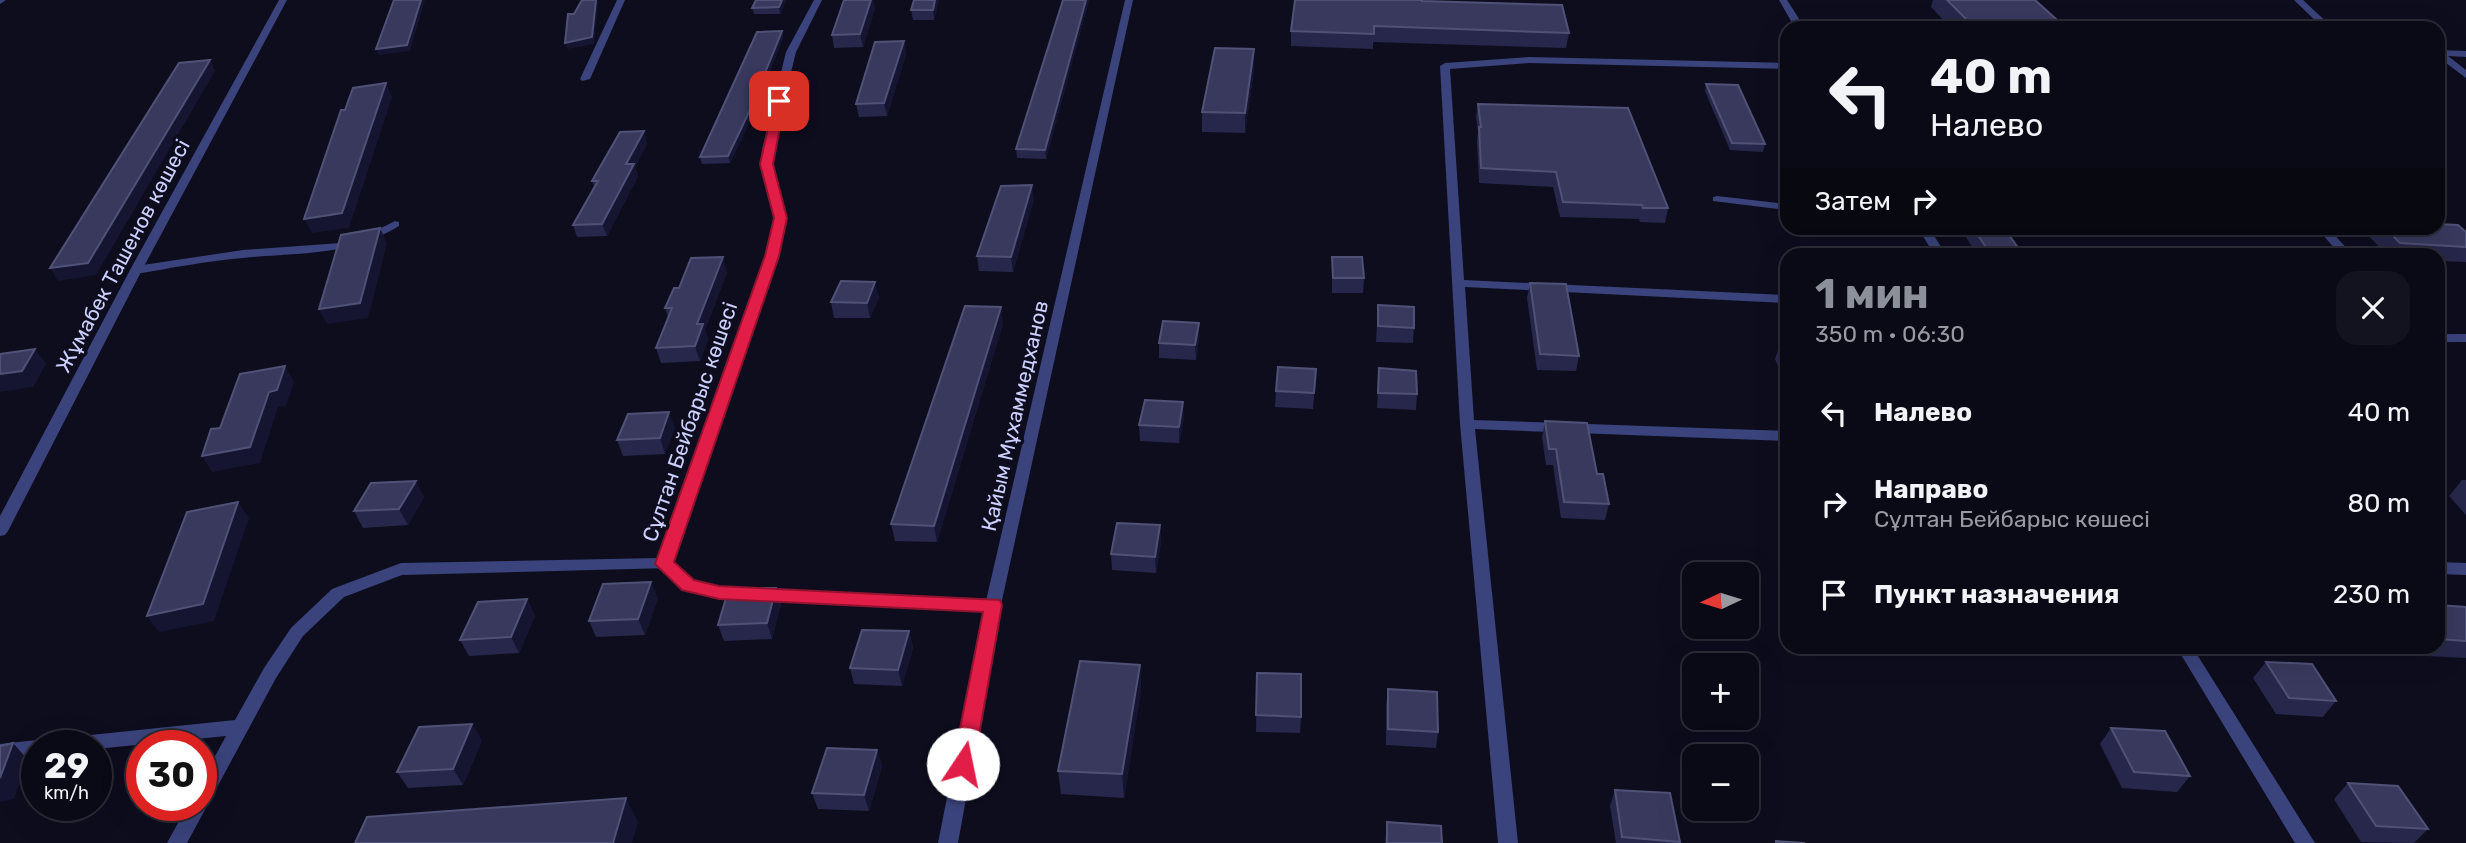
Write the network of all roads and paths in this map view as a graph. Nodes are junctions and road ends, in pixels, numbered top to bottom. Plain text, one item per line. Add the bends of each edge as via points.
1 (283, 0) edge
2 (621, 0) edge
3 (818, 0) edge
4 (1129, 0) edge
5 (1783, 0) edge
6 (2298, 0) edge
7 (1796, 21) edge
8 (2320, 21) edge
9 (2445, 53) edge
10 (2466, 54) edge
11 (2445, 58) edge
12 (1780, 66) edge
13 (2466, 75) edge
14 (585, 79) dead end
15 (1717, 199) dead end
16 (1780, 206) edge
17 (395, 224) dead end
18 (2328, 235) edge
19 (2341, 248) edge
20 (136, 270) junction
21 (1458, 283) junction
22 (1780, 299) edge
23 (2445, 338) edge
24 (2466, 338) edge
25 (1467, 424) junction
26 (1780, 436) edge
27 (0, 531) edge
28 (664, 564) junction
29 (2445, 568) edge
30 (2466, 569) edge
31 (993, 605) junction
32 (2189, 654) edge
33 (240, 727) junction
34 (112, 740) edge
35 (21, 749) edge
36 (0, 751) edge
37 (217, 770) edge
38 (189, 821) edge
39 (177, 843) edge
40 (948, 843) edge
41 (1508, 843) edge
42 (2305, 843) edge

1 - 20 street, Жұмабек Ташенов көшесі
2 - 14 street
3 - 28 street, Сұлтан Бейбарыс көшесі via 791,52 767,150 766,164 780,218 772,256
4 - 31 street, Қайым Мұхаммедханов
5 - 7 street
6 - 8 street
9 - 10 street
11 - 13 street
12 - 21 street via 1529,60 1445,66
15 - 16 street
17 - 20 street via 366,241 323,251 243,254
18 - 19 street
20 - 27 street, Жұмабек Ташенов көшесі
21 - 22 street
21 - 25 street
23 - 24 street
25 - 26 street
25 - 41 street
28 - 31 street via 688,585 719,593
28 - 33 street, Сұлтан Бейбарыс көшесі via 401,569 338,593 297,632
29 - 30 street
31 - 40 street, Қайым Мұхаммедханов
32 - 42 street
33 - 34 street
33 - 37 street, Сұлтан Бейбарыс көшесі
35 - 36 street
38 - 39 street

